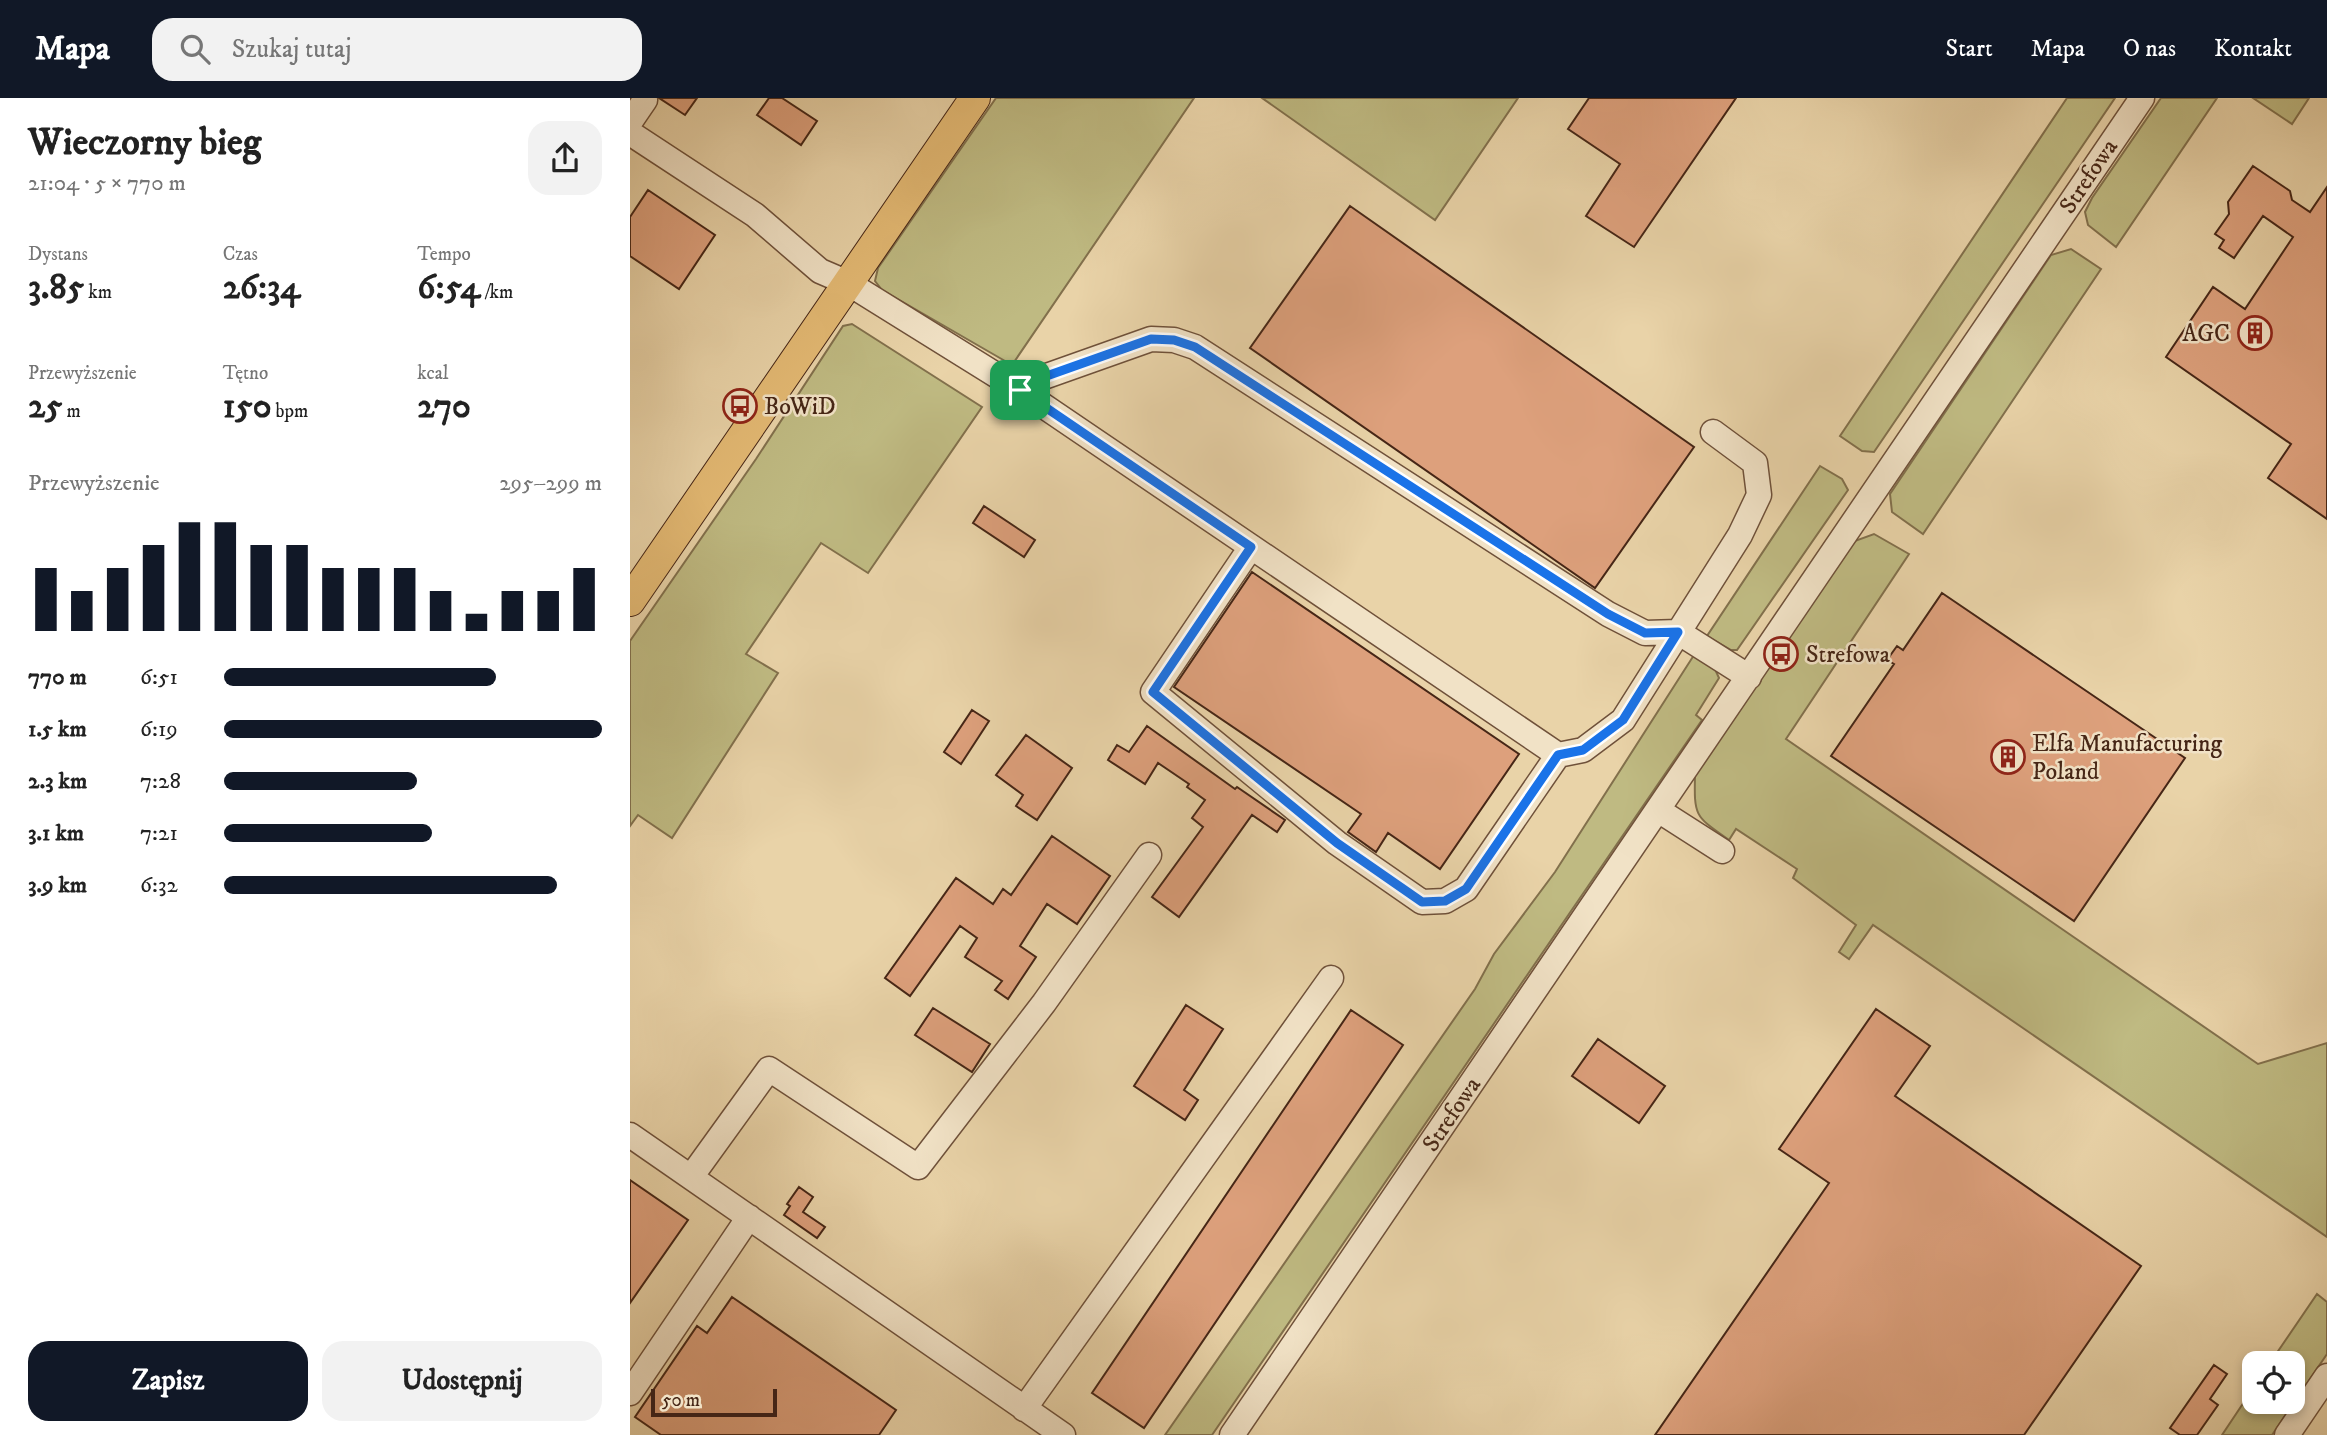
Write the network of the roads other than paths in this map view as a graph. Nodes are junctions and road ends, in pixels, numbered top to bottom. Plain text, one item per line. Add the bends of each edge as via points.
1 (975, 98) edge
2 (2142, 98) edge
3 (645, 99) edge
4 (630, 122) edge
5 (630, 133) edge
6 (848, 284) junction
7 (1020, 390) junction
8 (1713, 432) dead end
9 (1251, 547) junction
10 (630, 601) edge
11 (1678, 632) junction
12 (1749, 677) junction
13 (1558, 755) junction
14 (1658, 810) junction
15 (1722, 851) dead end
16 (1149, 855) dead end
17 (1331, 978) dead end
18 (630, 1135) edge
19 (691, 1177) junction
20 (749, 1217) junction
21 (2327, 1376) edge
22 (630, 1393) edge
23 (1024, 1409) junction
24 (1063, 1435) edge
25 (1231, 1435) edge
26 (2287, 1435) edge

1 - 6 main road
2 - 12 street, Strefowa
3 - 4 street
5 - 6 street via 755,215 820,271
6 - 7 street
6 - 10 main road
7 - 9 street
7 - 11 street via 1024,384 1151,339 1195,347 1608,614 1645,633
8 - 11 street via 1755,463 1759,495
9 - 13 street
9 - 13 street via 1153,692 1337,843 1422,902 1445,901 1466,889
11 - 12 street
11 - 13 street via 1623,720 1583,750
12 - 14 street, Strefowa
14 - 15 street
14 - 25 street, Strefowa
16 - 19 street via 1044,1003 918,1167 769,1069
17 - 23 street
18 - 19 street
19 - 20 street
20 - 22 street
20 - 23 street
21 - 26 street
23 - 24 street

